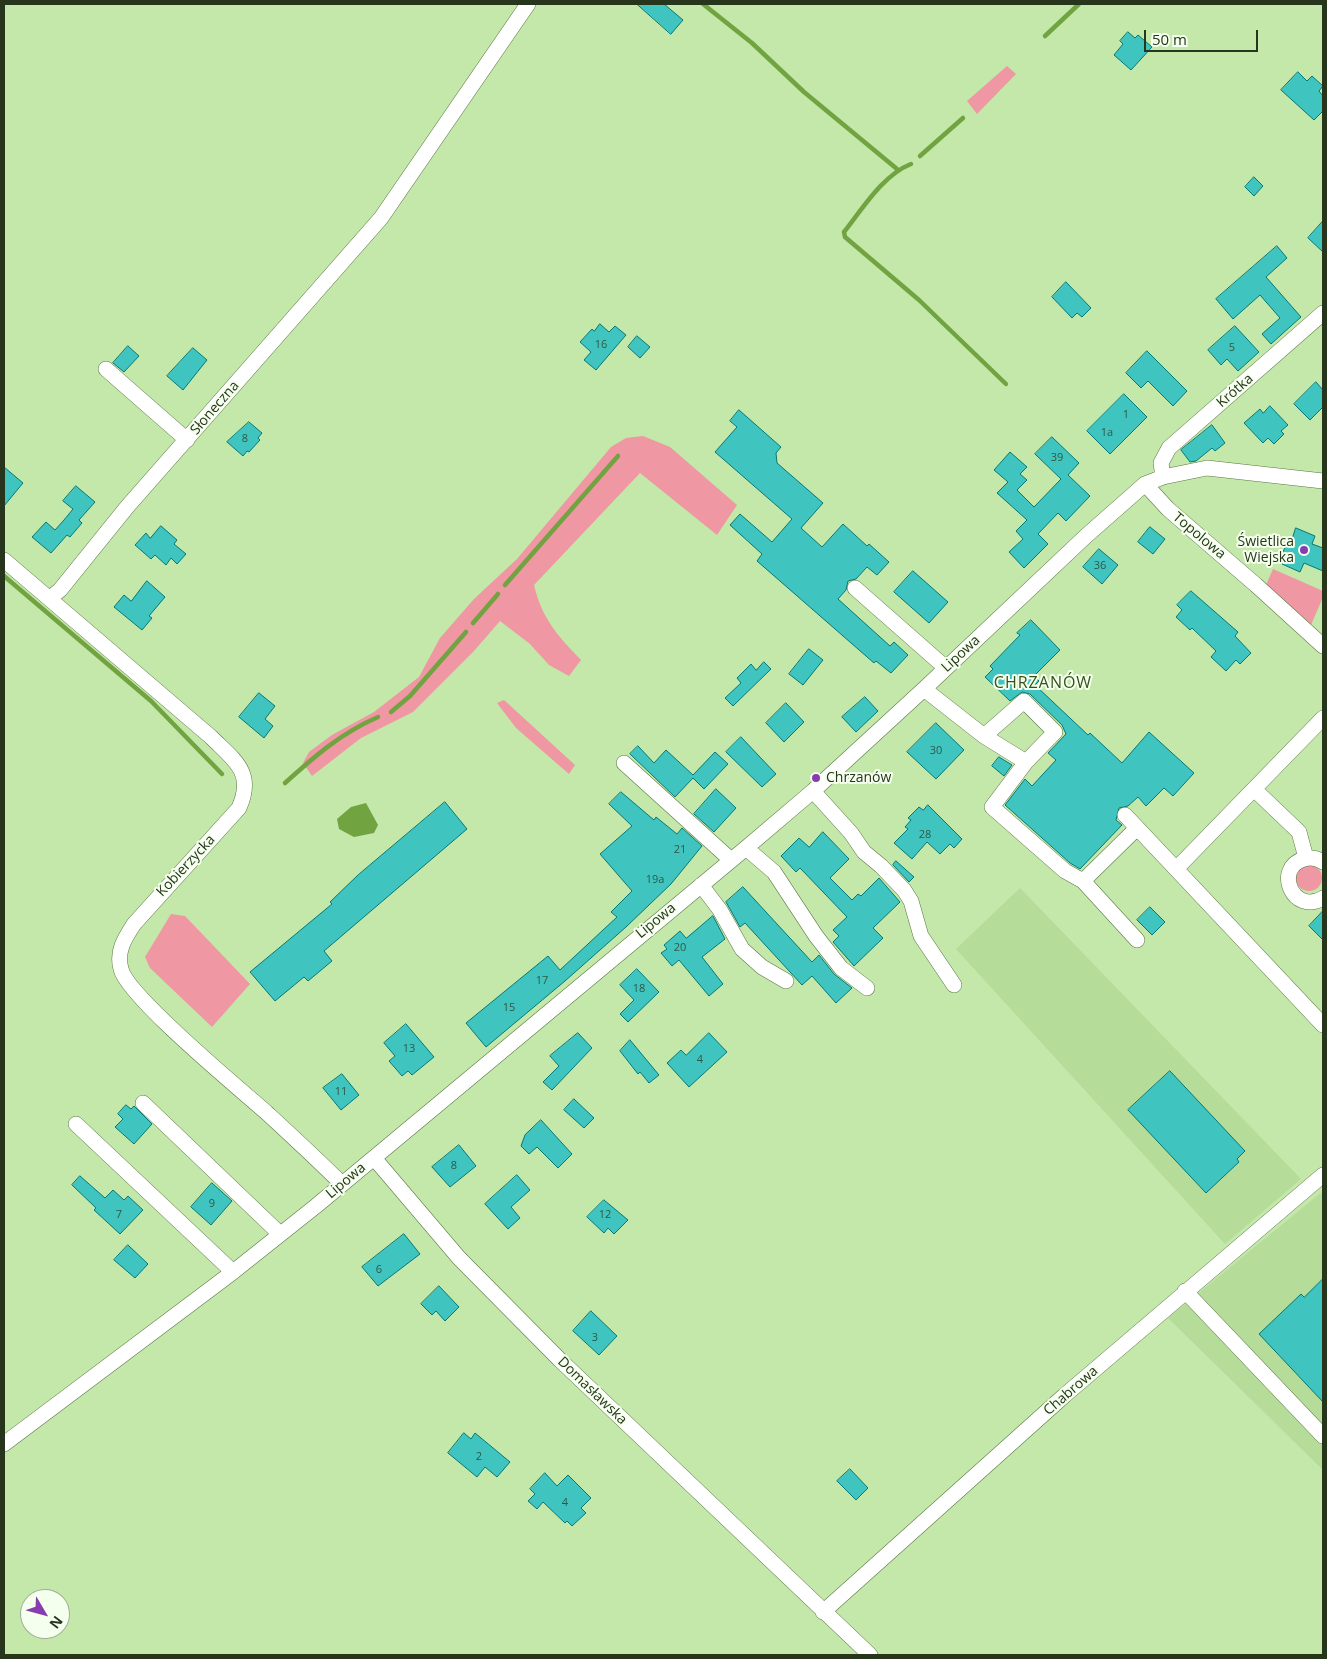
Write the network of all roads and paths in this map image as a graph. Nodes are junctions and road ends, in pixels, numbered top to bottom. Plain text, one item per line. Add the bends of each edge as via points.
1 (528, 4) edge
2 (1323, 313) edge
3 (106, 369) dead end
4 (186, 440) junction
5 (1163, 477) junction
6 (1323, 482) edge
7 (1145, 484) junction
8 (4, 560) edge
9 (855, 588) dead end
10 (50, 598) junction
11 (1323, 646) edge
12 (946, 668) junction
13 (924, 689) junction
14 (1323, 718) edge
15 (984, 736) junction
16 (1026, 762) junction
17 (624, 763) dead end
18 (813, 790) junction
19 (1255, 790) junction
20 (1125, 815) dead end
21 (1137, 828) junction
22 (746, 848) junction
23 (1306, 858) junction
24 (731, 860) junction
25 (1323, 862) edge
26 (1176, 869) junction
27 (1084, 881) junction
28 (701, 884) junction
29 (1323, 898) edge
30 (1136, 940) dead end
31 (786, 981) dead end
32 (954, 985) dead end
33 (867, 988) dead end
34 (1323, 1025) edge
35 (143, 1103) dead end
36 (76, 1124) dead end
37 (374, 1158) junction
38 (1323, 1174) edge
39 (342, 1184) junction
40 (280, 1234) junction
41 (233, 1272) junction
42 (1185, 1291) junction
43 (1323, 1436) edge
44 (4, 1444) edge
45 (823, 1612) junction
46 (870, 1655) edge

1 - 4 street, Słoneczna via 381,218
2 - 5 street, Krótka via 1169,448 1162,463
3 - 4 street
4 - 10 street, Słoneczna
5 - 6 street, Lipowa via 1207,468
5 - 7 street, Lipowa
7 - 11 street, Topolowa via 1168,510
7 - 12 street, Lipowa
8 - 10 street, Kobierzycka
9 - 12 street
10 - 39 street, Kobierzycka via 211,736 240,767 246,785 239,808 130,929 123,940 121,970 130,987 170,1026
12 - 13 street, Lipowa
13 - 15 street
13 - 18 street, Lipowa
14 - 19 street
15 - 16 street
15 - 16 street via 1024,701 1055,732
16 - 27 street via 992,807 1065,871
17 - 24 street
18 - 22 street, Lipowa
18 - 32 street via 864,852 904,890 911,900 921,936
19 - 23 street via 1299,832
19 - 26 street
20 - 21 street
21 - 26 street
21 - 27 street
22 - 24 street, Lipowa
22 - 33 street via 774,872 841,968
23 - 25 street
23 - 29 street via 1290,871 1291,891 1308,902
24 - 28 street, Lipowa
26 - 34 street
27 - 30 street
28 - 31 street via 742,950
28 - 37 street, Lipowa
35 - 40 street
36 - 41 street
37 - 39 street, Lipowa
37 - 45 street, Domasławska via 459,1258 547,1347
38 - 42 street, Chabrowa
39 - 40 street, Lipowa
40 - 41 street, Lipowa
41 - 44 street, Lipowa
42 - 43 street
42 - 45 street, Chabrowa
45 - 46 street, Domasławska

